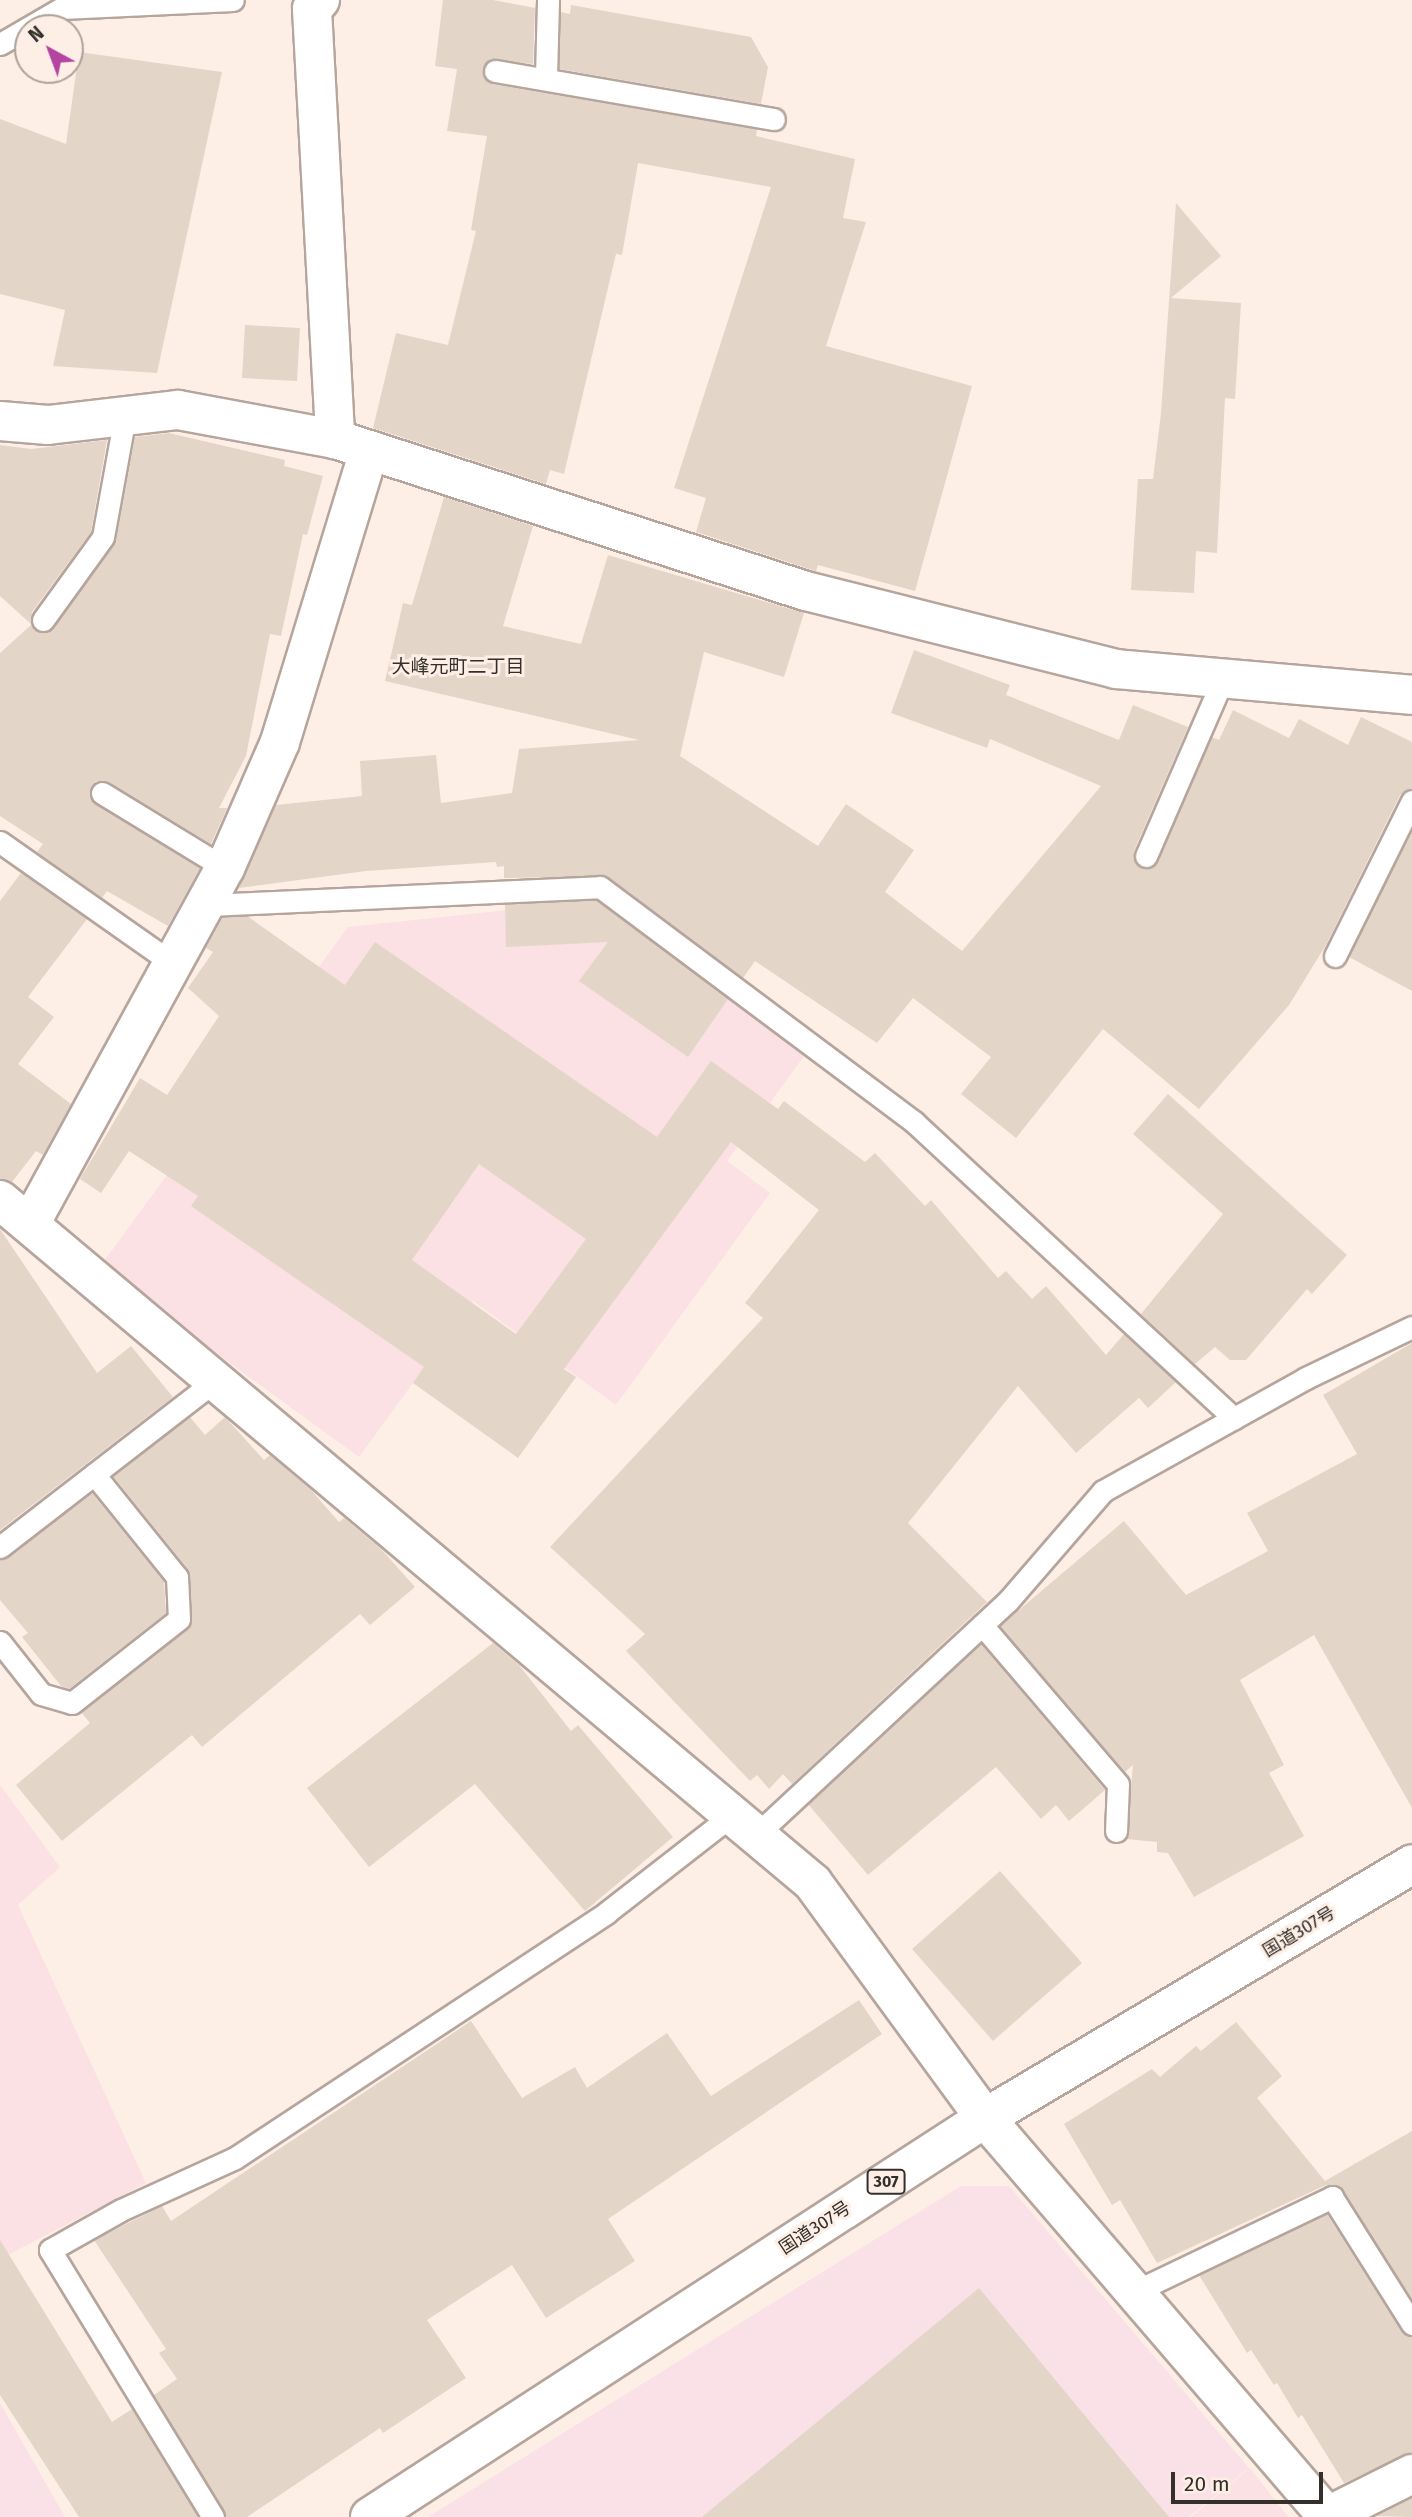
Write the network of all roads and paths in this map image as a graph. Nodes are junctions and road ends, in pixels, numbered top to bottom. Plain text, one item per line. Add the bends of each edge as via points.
1 (233, 0) edge
2 (320, 0) edge
3 (548, 0) edge
4 (0, 44) edge
5 (495, 71) dead end
6 (546, 77) junction
7 (774, 119) dead end
8 (125, 416) junction
9 (0, 421) edge
10 (352, 444) junction
11 (43, 620) dead end
12 (1223, 679) junction
13 (1412, 695) edge
14 (102, 793) dead end
15 (1412, 801) edge
16 (0, 842) edge
17 (1146, 856) dead end
18 (225, 868) junction
19 (208, 905) junction
20 (1335, 956) dead end
21 (171, 962) junction
22 (0, 1200) edge
23 (30, 1224) junction
24 (1412, 1327) edge
25 (215, 1381) junction
26 (1234, 1418) junction
27 (94, 1474) junction
28 (0, 1547) edge
29 (982, 1625) junction
30 (0, 1642) edge
31 (744, 1825) junction
32 (1115, 1831) dead end
33 (1412, 1864) edge
34 (985, 2118) junction
35 (1134, 2292) junction
36 (1412, 2324) edge
37 (1412, 2474) edge
38 (213, 2517) edge
39 (370, 2517) edge
40 (1328, 2517) edge

1 - 4 lane via 62,8
2 - 10 main road via 312,9
3 - 6 lane
5 - 6 lane
6 - 7 lane
8 - 9 main road via 48,425
8 - 10 main road via 178,410
8 - 11 lane via 103,537
10 - 12 main road via 806,591 1116,669
10 - 18 main road via 280,742
12 - 13 main road
12 - 17 lane
14 - 18 lane
15 - 20 lane
16 - 21 lane
18 - 19 main road
19 - 21 main road
19 - 26 lane via 600,887 914,1122
21 - 23 main road
22 - 23 main road
23 - 25 main road
24 - 26 lane
25 - 27 lane
25 - 31 main road
26 - 29 lane via 1103,1491
27 - 28 lane
27 - 30 lane via 177,1577 179,1619 72,1703 41,1694
29 - 31 lane
29 - 32 lane via 1118,1784
31 - 34 main road via 813,1883
31 - 38 lane via 235,2158 121,2210 50,2250
33 - 34 main road, 国道307号 / 307
34 - 35 main road
34 - 39 main road, 国道307号 / 307
35 - 36 lane via 1332,2197
35 - 40 main road
37 - 40 main road

